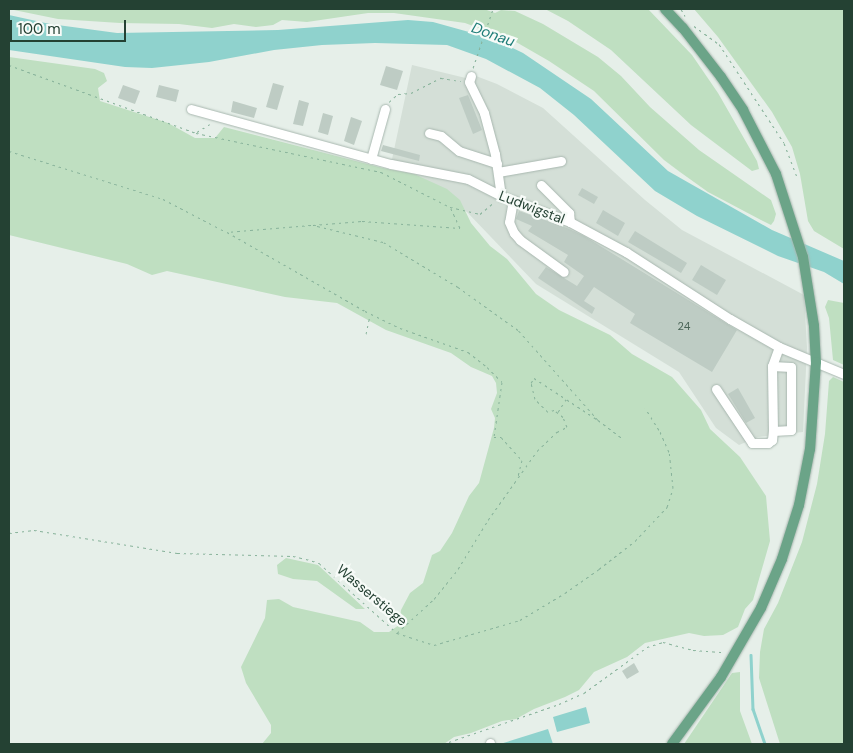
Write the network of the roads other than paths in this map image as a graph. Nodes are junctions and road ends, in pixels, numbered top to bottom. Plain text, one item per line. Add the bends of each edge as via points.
1 (665, 9) edge
2 (470, 79) road end
3 (191, 109) dead end
4 (385, 109) road end
5 (429, 133) dead end
6 (371, 158) junction
7 (561, 161) dead end
8 (497, 167) junction
9 (541, 184) dead end
10 (500, 196) junction
11 (513, 200) junction
12 (570, 222) junction
13 (564, 272) dead end
14 (779, 347) junction
15 (816, 362) junction
16 (772, 366) junction
17 (844, 374) edge
18 (716, 389) dead end
19 (773, 431) junction
20 (672, 744) edge

1 - 15 main road via 721,77 743,110 776,174 803,257
2 - 8 street via 484,113
3 - 6 street, Ludwigstal
4 - 6 street
5 - 8 street via 441,136 459,151
6 - 10 street, Ludwigstal via 468,180
7 - 8 street
8 - 10 street
9 - 12 street via 570,213
10 - 11 street, Ludwigstal
11 - 12 street, Ludwigstal
11 - 13 street via 509,222 514,232 526,245
12 - 14 street, Ludwigstal via 626,252
14 - 15 street, Ludwigstal
14 - 16 street
15 - 17 street, Ludwigstal
15 - 20 main road via 810,449 799,505 782,559 738,650
16 - 19 street
16 - 19 street via 791,367 792,430
18 - 19 street via 752,444 768,443 772,440

